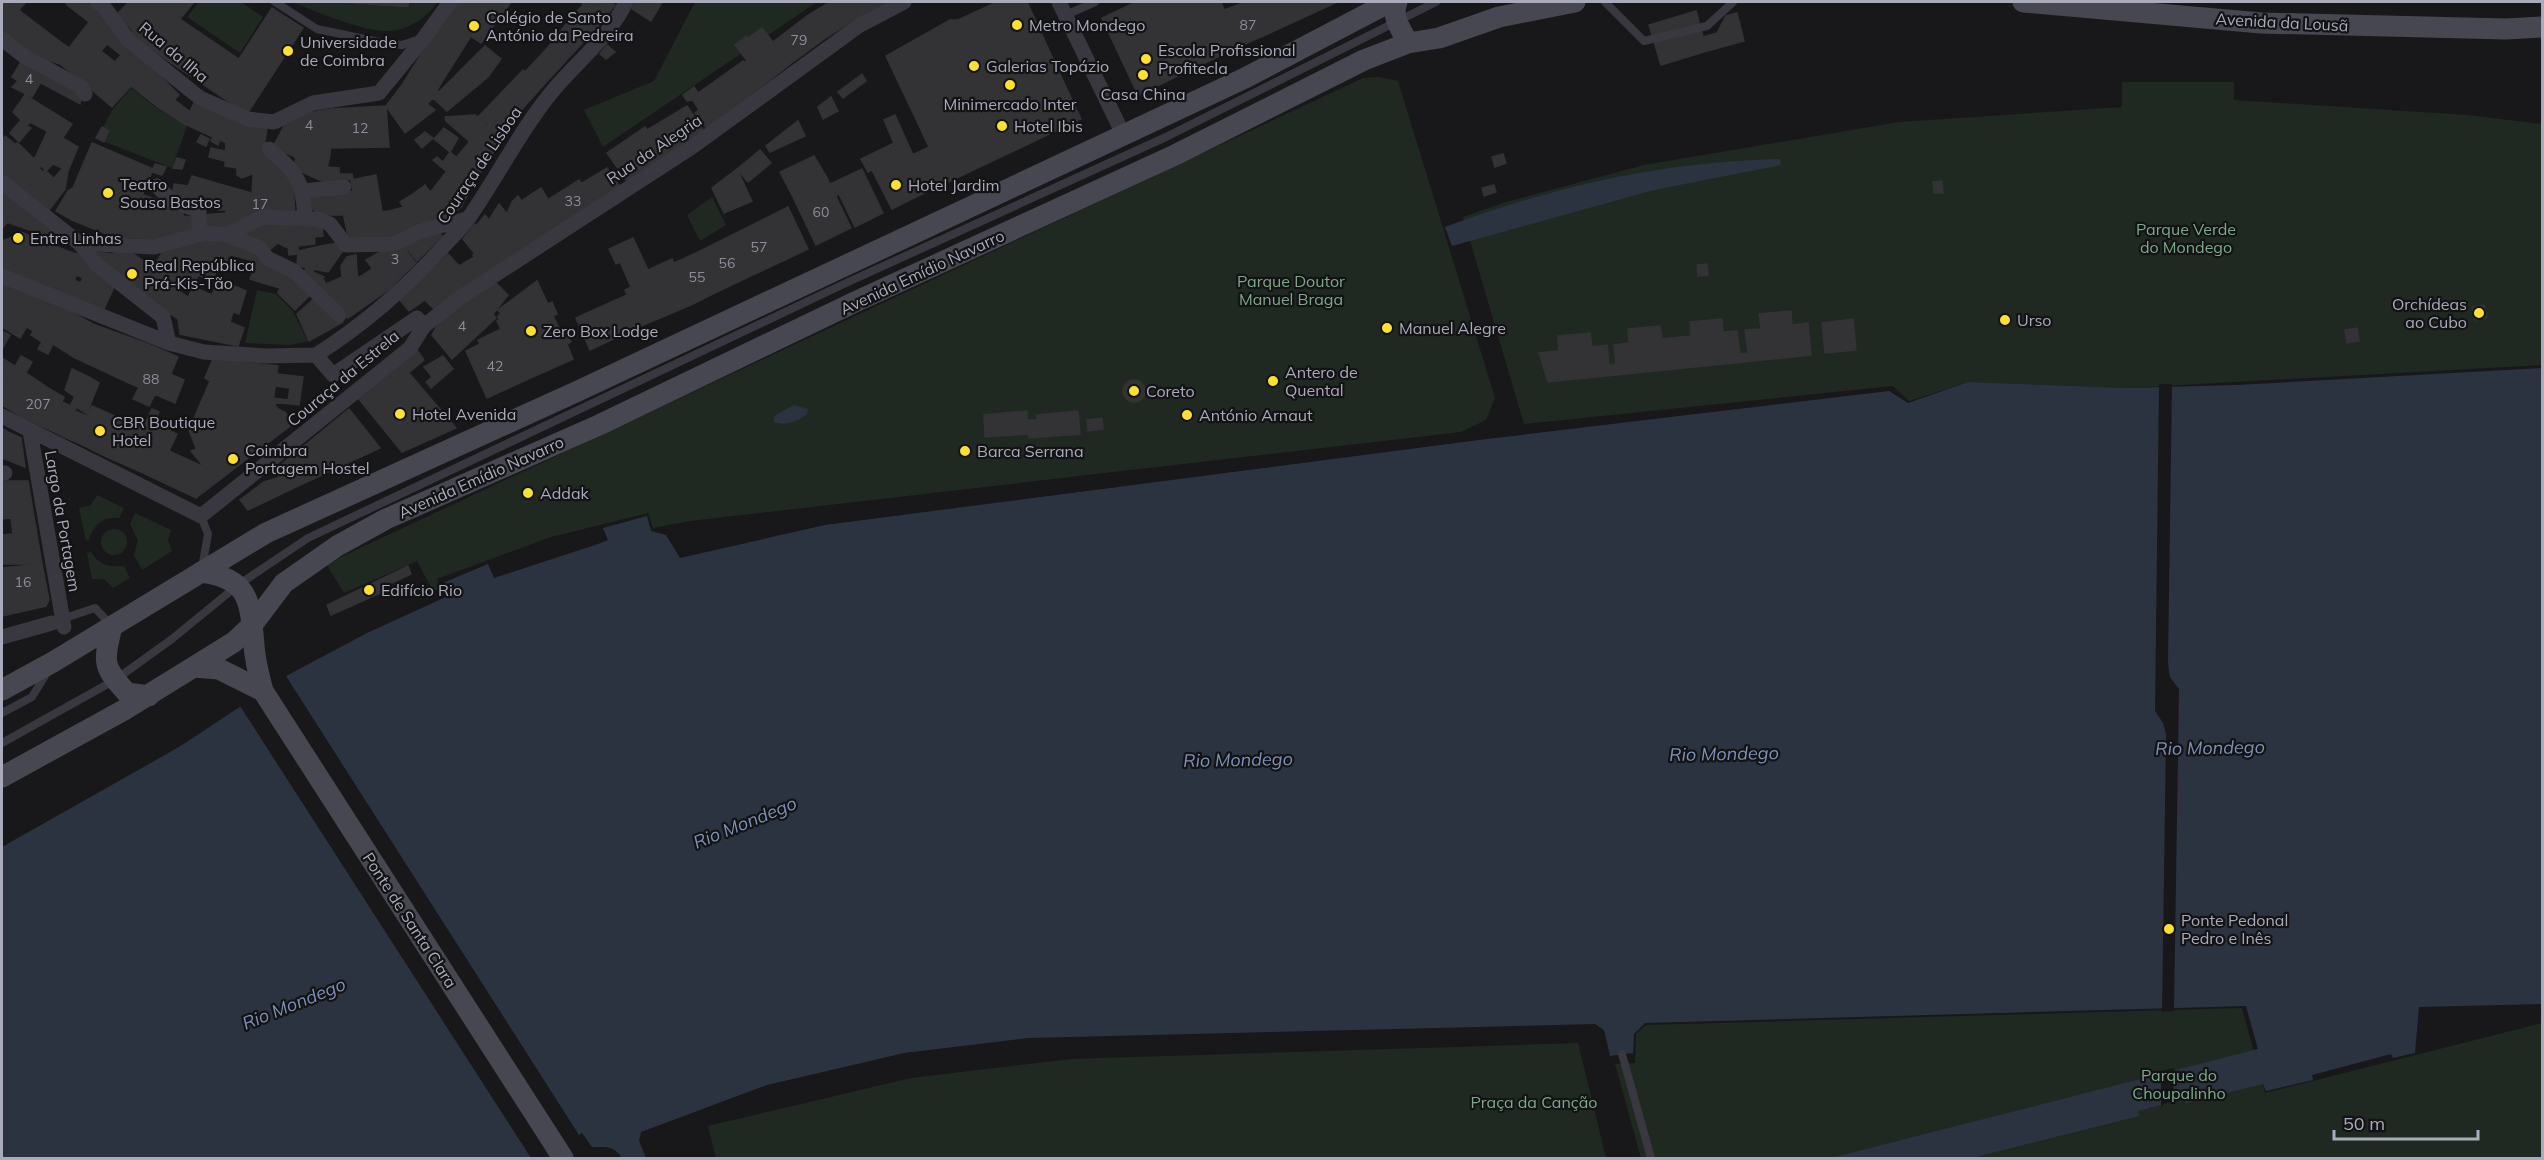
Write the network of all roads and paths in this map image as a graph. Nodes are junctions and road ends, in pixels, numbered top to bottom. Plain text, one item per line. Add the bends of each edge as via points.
1 (97, 2) edge
2 (275, 2) edge
3 (450, 2) edge
4 (626, 2) edge
5 (904, 2) edge
6 (1095, 2) edge
7 (1436, 2) edge
8 (1575, 2) edge
9 (1605, 2) edge
10 (1733, 2) edge
11 (2023, 2) edge
12 (1062, 8) edge
13 (1395, 8) edge
14 (2542, 27) edge
15 (424, 38) junction
16 (2, 39) edge
17 (1408, 43) junction
18 (85, 94) dead end
19 (1123, 134) junction
20 (269, 149) dead end
21 (2, 182) edge
22 (157, 186) dead end
23 (345, 188) dead end
24 (303, 191) junction
25 (305, 219) junction
26 (467, 219) junction
27 (199, 225) dead end
28 (227, 235) junction
29 (79, 243) junction
30 (2, 276) edge
31 (339, 315) dead end
32 (424, 326) junction
33 (169, 343) junction
34 (316, 355) junction
35 (2, 416) edge
36 (30, 431) junction
37 (201, 516) junction
38 (201, 572) junction
39 (238, 585) junction
40 (59, 623) junction
41 (253, 624) junction
42 (112, 626) junction
43 (2, 637) edge
44 (59, 659) junction
45 (194, 667) junction
46 (115, 680) junction
47 (2, 690) edge
48 (263, 691) junction
49 (149, 696) junction
50 (2, 713) edge
51 (2, 743) edge
52 (2, 777) edge
53 (1622, 1054) dead end
54 (560, 1154) edge
55 (1651, 1158) edge

1 - 15 street, Rua da Ilha via 128,40 200,98 248,119 274,122 313,103 379,93
2 - 15 lane via 317,29 389,44 402,45
3 - 15 street
4 - 26 street, Couraça de Lisboa via 550,93
5 - 32 street, Rua da Alegria via 860,25 692,147 461,297
6 - 12 lane
7 - 13 lane
8 - 17 main road, Avenida Emídio Navarro via 1499,17 1439,38
9 - 10 lane via 1644,40 1707,26
11 - 14 main road, Avenida da Lousã via 2261,23
12 - 19 street
13 - 17 main road
13 - 19 main road
13 - 39 lane via 1358,42 1166,137 846,282 308,538
16 - 18 street via 24,56 81,87
17 - 41 main road, Avenida Emídio Navarro via 1364,60 1175,156 855,302 599,425 386,519 337,546 285,583
19 - 38 main road via 266,533
20 - 24 street via 291,168
21 - 29 street
22 - 27 street via 171,200 199,211
23 - 24 street
24 - 25 street
25 - 26 street via 330,224 346,246 394,244 421,231
25 - 28 street via 262,217
26 - 34 street, Couraça de Lisboa via 394,298
28 - 29 street via 205,233 154,247
28 - 31 street via 260,248 267,258 294,271
29 - 33 street via 97,265 163,317
30 - 33 street
32 - 34 street, Couraça da Estrela via 417,318 333,375
32 - 37 street, Couraça da Estrela via 410,348
33 - 34 street via 204,352
35 - 36 street
36 - 37 street, Largo da Portagem
36 - 40 street, Largo da Portagem
37 - 38 lane via 208,534
38 - 39 main road via 222,574
38 - 42 main road
39 - 41 main road via 247,597
39 - 46 lane
40 - 42 lane via 95,608
40 - 43 street
41 - 45 main road, Avenida Emídio Navarro via 234,642
41 - 48 main road via 255,658
42 - 44 main road
42 - 46 main road via 106,656 107,668
44 - 47 main road
44 - 50 lane via 32,697
45 - 48 main road via 219,669
45 - 49 main road
46 - 49 main road via 127,693
46 - 51 lane
48 - 54 main road, Ponte de Santa Clara
49 - 52 main road
53 - 55 lane

